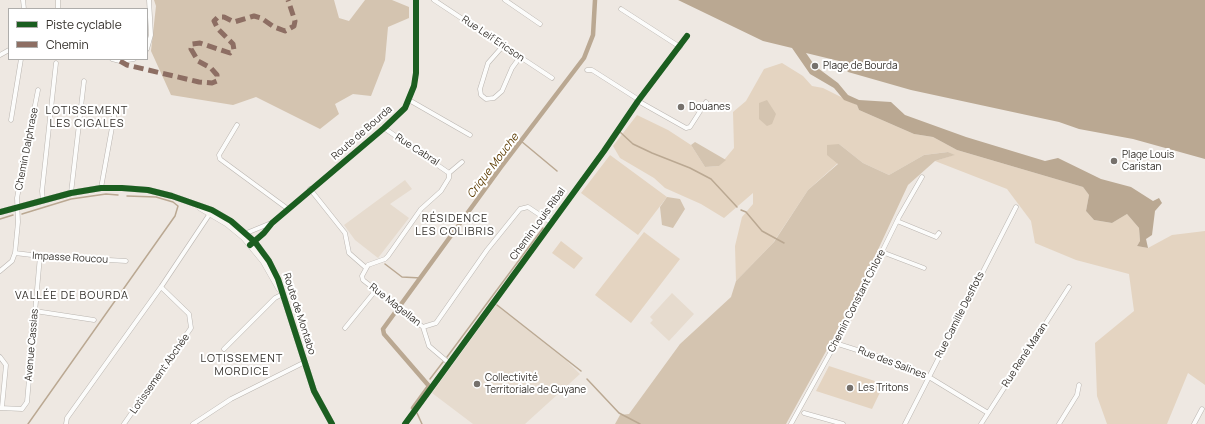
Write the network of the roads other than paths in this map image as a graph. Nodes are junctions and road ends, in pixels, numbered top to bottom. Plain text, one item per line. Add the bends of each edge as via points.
1 (149, 0) edge
2 (416, 0) edge
3 (434, 0) edge
4 (505, 0) edge
5 (621, 9) dead end
6 (540, 24) dead end
7 (687, 36) dead end
8 (148, 46) edge
9 (503, 46) junction
10 (680, 47) junction
11 (520, 57) junction
12 (21, 60) edge
13 (116, 60) edge
14 (127, 60) edge
15 (56, 63) dead end
16 (586, 70) dead end
17 (552, 78) dead end
18 (84, 82) dead end
19 (38, 90) dead end
20 (409, 100) junction
21 (638, 101) junction
22 (706, 102) dead end
23 (115, 111) dead end
24 (11, 120) dead end
25 (237, 125) dead end
26 (384, 128) junction
27 (470, 135) dead end
28 (462, 162) dead end
29 (449, 173) junction
30 (922, 177) dead end
31 (101, 188) junction
32 (310, 190) junction
33 (71, 194) junction
34 (43, 201) junction
35 (18, 207) junction
36 (1016, 207) dead end
37 (288, 209) junction
38 (0, 212) edge
39 (211, 212) junction
40 (897, 221) junction
41 (552, 222) junction
42 (272, 223) junction
43 (939, 233) dead end
44 (245, 236) junction
45 (252, 244) junction
46 (882, 252) junction
47 (15, 253) junction
48 (40, 256) junction
49 (126, 261) dead end
50 (366, 268) junction
51 (924, 268) dead end
52 (0, 271) edge
53 (161, 287) junction
54 (1069, 287) dead end
55 (376, 290) junction
56 (283, 294) junction
57 (35, 311) junction
58 (94, 320) dead end
59 (423, 327) junction
60 (345, 328) dead end
61 (836, 343) junction
62 (224, 349) dead end
63 (0, 357) edge
64 (305, 362) junction
65 (449, 363) junction
66 (929, 377) junction
67 (1079, 385) dead end
68 (1, 408) edge
69 (1202, 409) dead end
70 (804, 413) dead end
71 (988, 413) junction
72 (66, 424) edge
73 (124, 424) edge
74 (193, 424) edge
75 (332, 424) edge
76 (405, 424) edge
77 (791, 424) edge
78 (843, 424) edge
79 (905, 424) edge
80 (981, 424) edge
81 (1059, 424) edge
82 (1194, 424) edge

1 - 8 street via 151,35
2 - 20 street, Route de Bourda via 414,20 418,60
3 - 9 street, Rue Leif Ericson
4 - 6 street
5 - 10 street
7 - 10 street, Chemin Louis Ribal
9 - 11 street, Rue Leif Ericson
9 - 11 street via 488,63 480,89 481,95 486,99 494,98 502,91
10 - 21 street, Chemin Louis Ribal
11 - 17 street, Rue Leif Ericson
12 - 24 street
13 - 14 street
15 - 34 street via 42,190
16 - 21 street via 592,70
18 - 33 street
19 - 35 street, Chemin Dalphrase via 19,187
20 - 26 street, Route de Bourda via 405,108
20 - 27 street
21 - 22 street via 686,128 690,127
21 - 41 street, Chemin Louis Ribal
23 - 31 street
25 - 37 street via 218,155 220,159
26 - 29 street, Rue Cabral
26 - 32 street, Route de Bourda
28 - 29 street
29 - 50 street via 449,178 441,191 421,208 388,256
30 - 40 street, Chemin Constant Chlore
31 - 33 main road, Route de Montabo
31 - 39 main road, Route de Montabo via 148,190 194,203
32 - 37 street, Route de Bourda
32 - 50 street via 345,233 349,253
33 - 34 main road, Route de Montabo
34 - 35 main road, Route de Montabo
35 - 38 main road, Route de Montabo
35 - 47 street, Chemin Dalphrase
36 - 66 street, Rue Camille Desflots
37 - 42 street, Route de Bourda
39 - 44 main road, Route de Montabo via 231,221
39 - 53 street
40 - 43 street via 936,237
40 - 46 street, Chemin Constant Chlore
41 - 59 street via 528,207 520,209 487,250 436,323
41 - 65 street, Chemin Louis Ribal
42 - 44 street, Route de Bourda
42 - 45 street, Route de Bourda
44 - 45 main road, Route de Montabo
45 - 56 main road, Route de Montabo via 269,261
46 - 51 street
46 - 61 street, Chemin Constant Chlore
47 - 48 street, Impasse Roucou
47 - 52 street via 12,261
48 - 49 street, Impasse Roucou
48 - 57 street, Avenue Cassias
50 - 55 street, Rue Magellan via 363,280
53 - 72 street via 67,418
53 - 73 street, Lotissement Abchée via 189,314 191,328
54 - 71 street, Rue René Maran
55 - 59 street, Rue Magellan
55 - 60 street
56 - 62 street via 275,298
56 - 64 main road, Route de Montabo
57 - 58 street
57 - 68 street, Avenue Cassias via 27,402 22,409
59 - 65 street, Rue Magellan via 429,346
61 - 66 street, Rue des Salines via 898,363
61 - 77 street, Chemin Constant Chlore
63 - 68 street via 6,365
64 - 74 street via 230,399
64 - 75 main road, Route de Montabo via 314,391
65 - 76 street, Chemin Louis Ribal
66 - 71 street, Rue des Salines
66 - 79 street, Rue Camille Desflots
67 - 81 street via 1077,395
69 - 82 street
70 - 78 street
71 - 80 street, Rue René Maran

